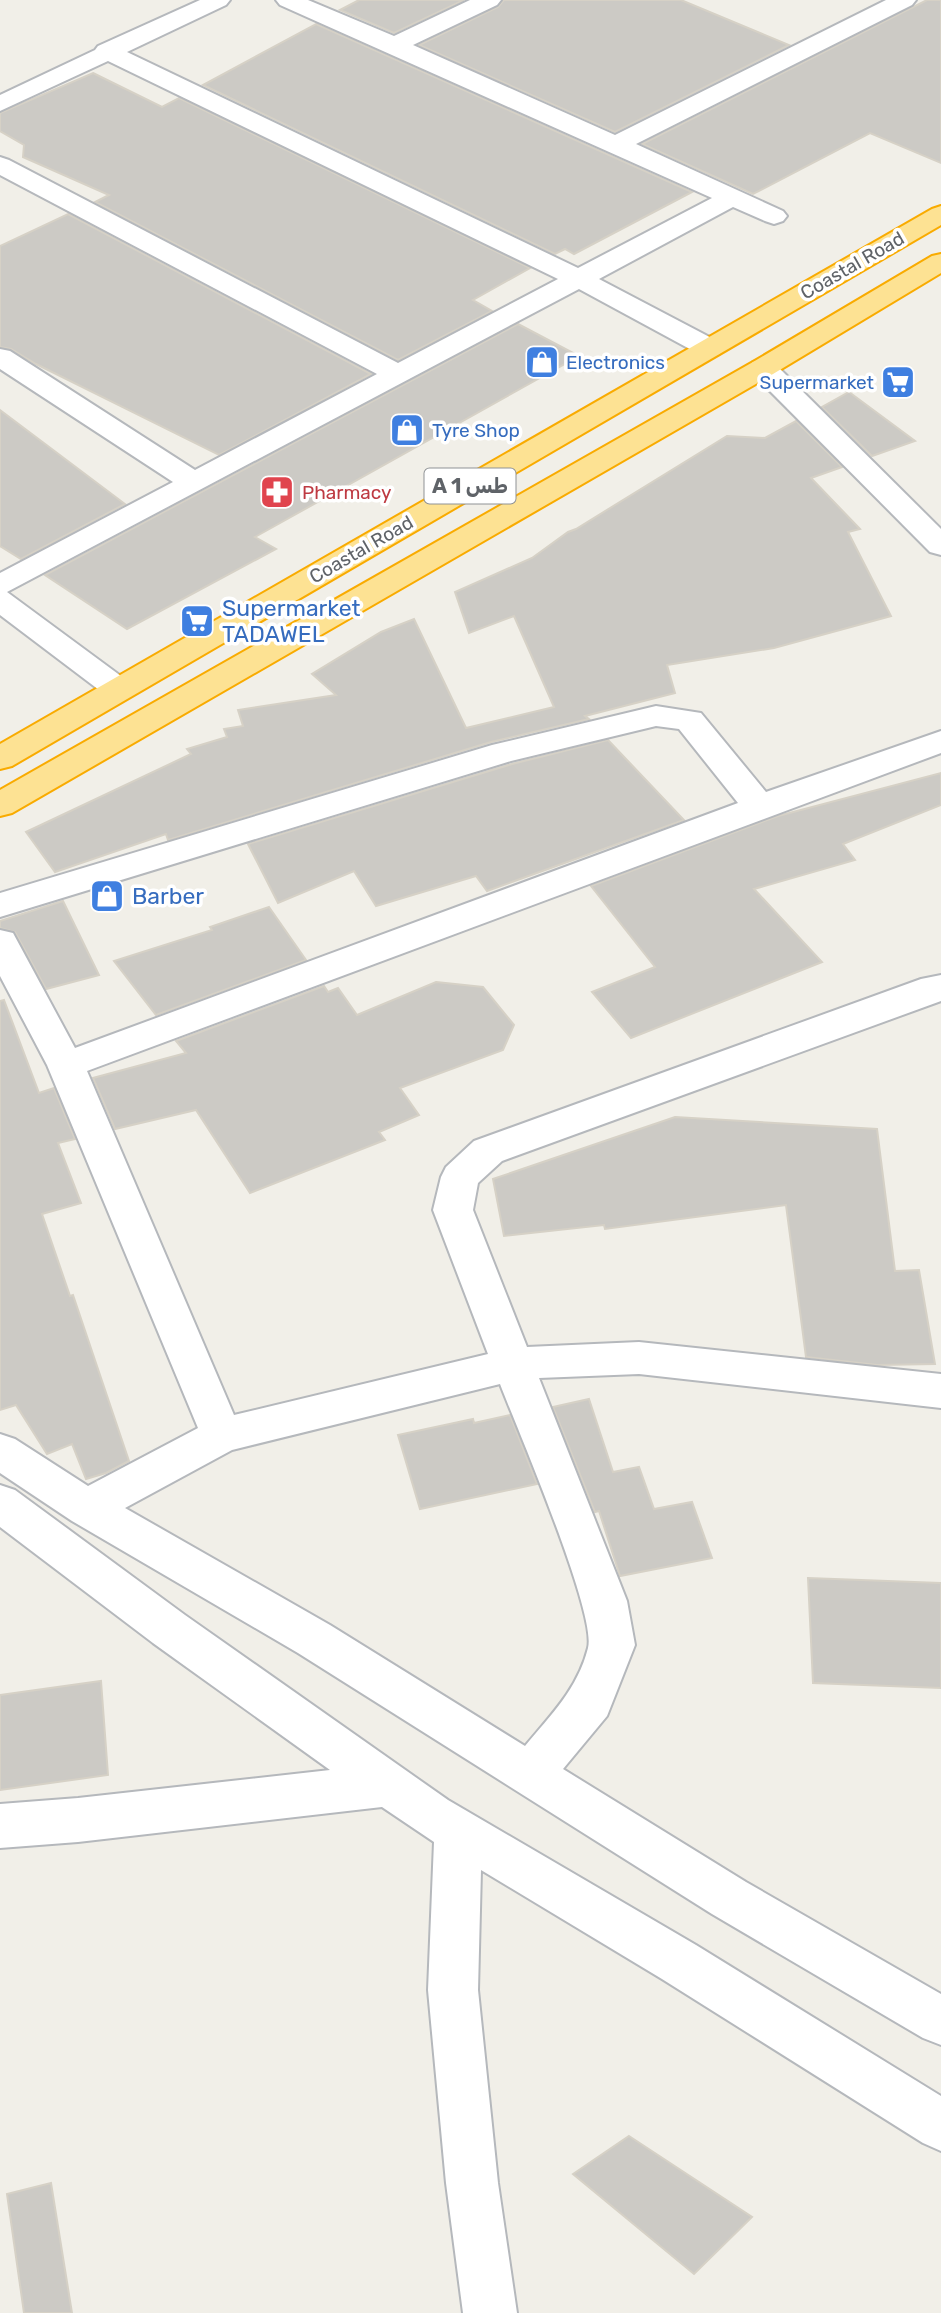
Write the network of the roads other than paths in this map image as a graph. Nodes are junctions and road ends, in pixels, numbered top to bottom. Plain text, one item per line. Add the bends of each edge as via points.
1 (218, 0) edge
2 (288, 0) edge
3 (489, 0) edge
4 (904, 0) edge
5 (394, 44) junction
6 (106, 51) junction
7 (0, 104) edge
8 (617, 144) junction
9 (0, 165) edge
10 (733, 197) junction
11 (941, 214) edge
12 (774, 216) dead end
13 (941, 262) edge
14 (579, 279) junction
15 (709, 348) junction
16 (0, 357) edge
17 (762, 368) junction
18 (398, 375) junction
19 (195, 483) junction
20 (941, 546) edge
21 (0, 585) edge
22 (0, 600) edge
23 (118, 689) junction
24 (941, 741) edge
25 (0, 758) edge
26 (0, 804) edge
27 (759, 806) junction
28 (0, 905) edge
29 (0, 942) edge
30 (941, 988) edge
31 (66, 1065) junction
32 (515, 1364) junction
33 (941, 1391) edge
34 (222, 1435) junction
35 (0, 1451) edge
36 (0, 1503) edge
37 (88, 1508) junction
38 (530, 1773) junction
39 (386, 1785) junction
40 (0, 1826) edge
41 (458, 1832) junction
42 (941, 2021) edge
43 (941, 2125) edge
44 (490, 2313) edge

1 - 6 street
2 - 5 street
3 - 5 street
4 - 8 street
5 - 8 street
6 - 7 street
6 - 14 street
8 - 10 street
9 - 18 street
10 - 12 street
10 - 14 street
11 - 15 highway, Coastal Road / A 1 طس
13 - 17 highway, Coastal Road / A 1 طس
14 - 15 street
14 - 18 street
15 - 23 highway, Coastal Road / A 1 طس
16 - 19 street
17 - 20 street
17 - 26 highway, Coastal Road / A 1 طس
18 - 19 street
19 - 21 street
22 - 23 street
23 - 25 highway, Coastal Road / A 1 طس
24 - 27 street
27 - 28 street via 689,720 656,716 504,752
27 - 31 street
29 - 31 street
30 - 32 street via 488,1151 460,1177 453,1210
31 - 34 street
32 - 33 street via 639,1358
32 - 34 street
32 - 38 street via 605,1601 612,1645 591,1702
34 - 37 street
35 - 37 street
36 - 39 street
37 - 38 street via 314,1639
38 - 42 street via 729,1898
39 - 40 street
39 - 41 street
41 - 43 street
41 - 44 street via 453,1990

